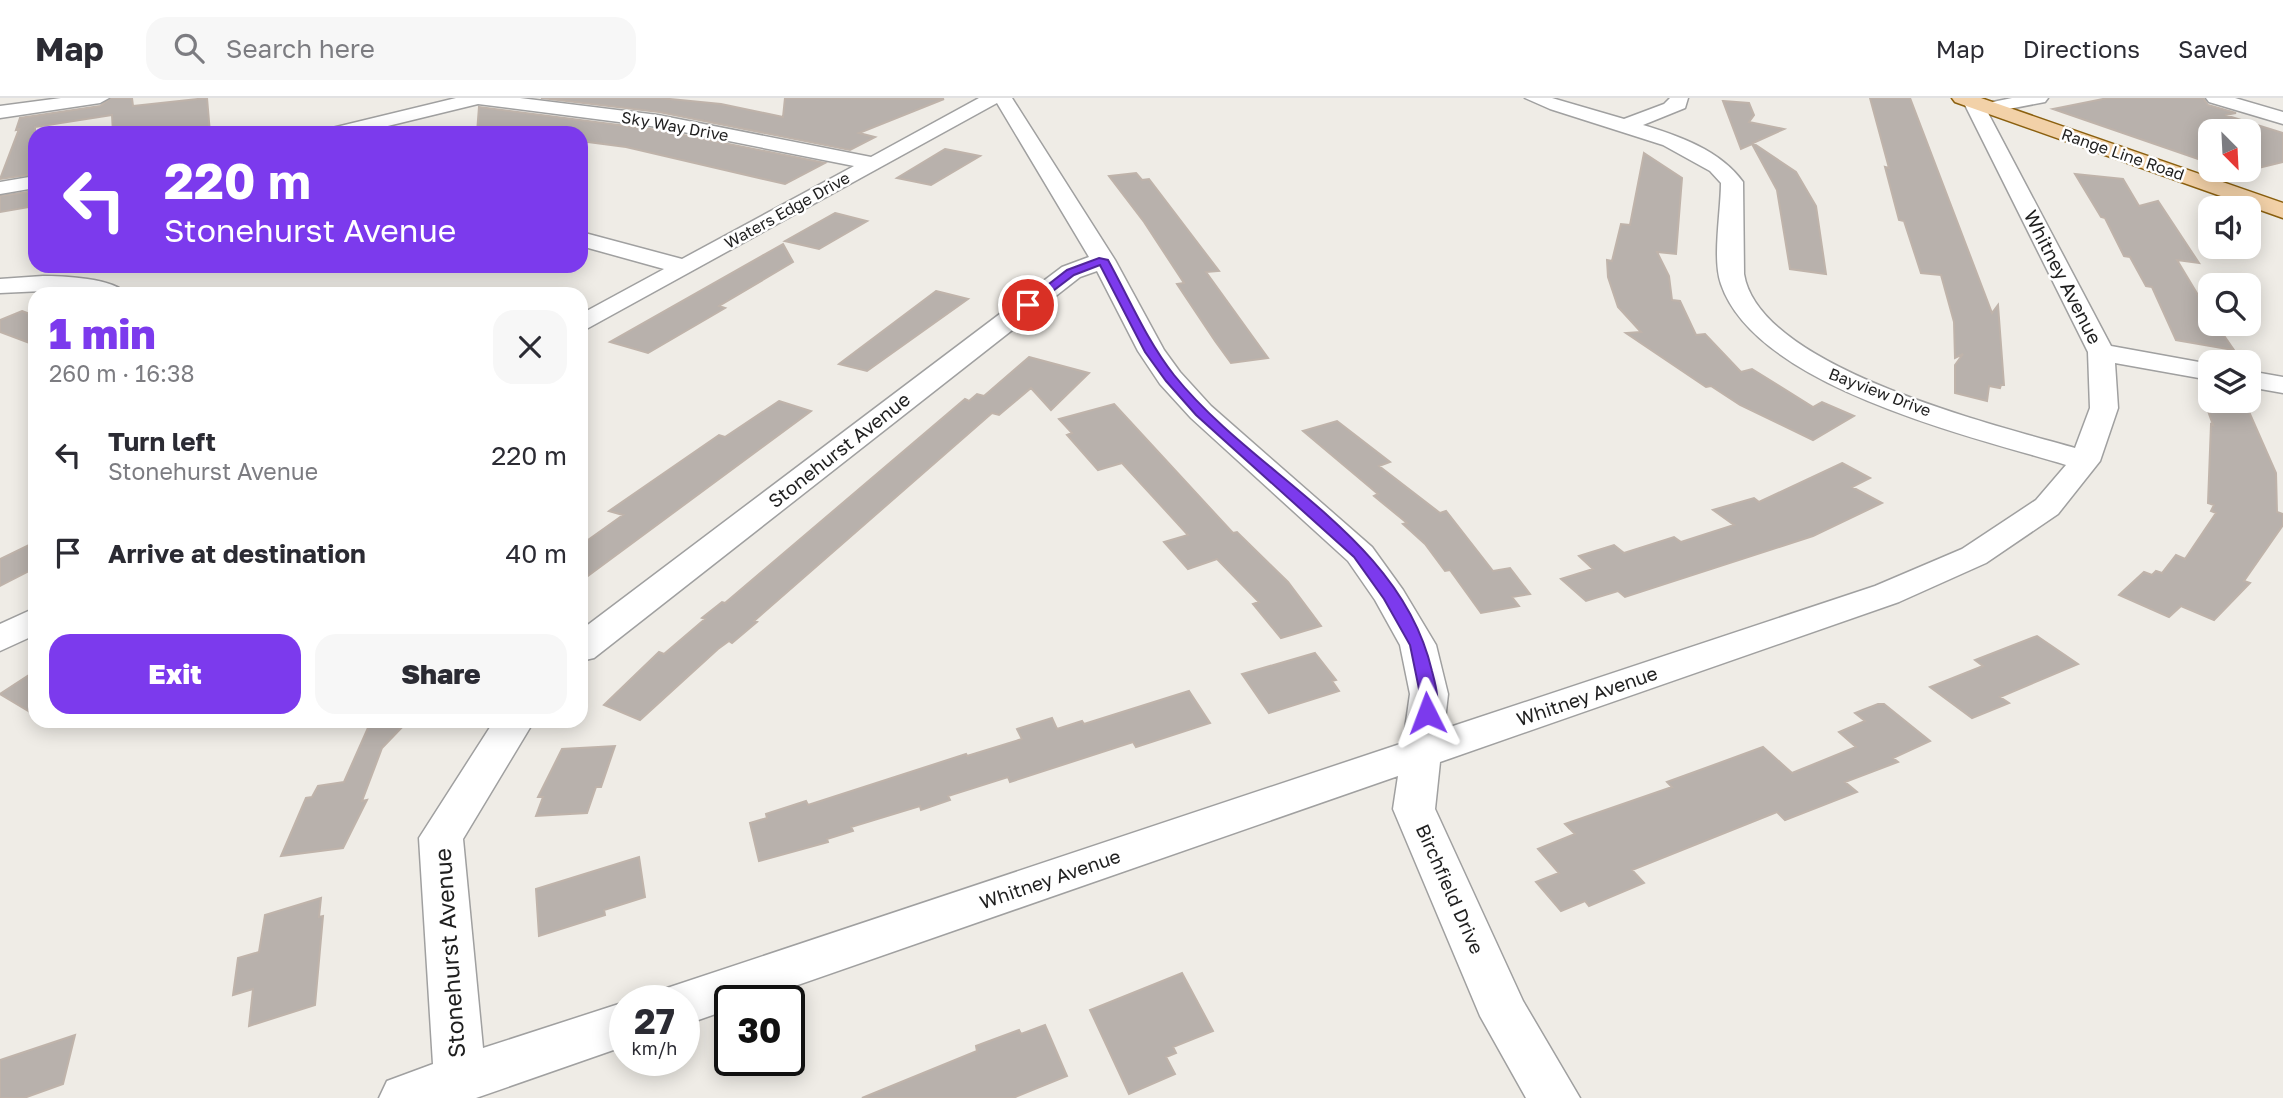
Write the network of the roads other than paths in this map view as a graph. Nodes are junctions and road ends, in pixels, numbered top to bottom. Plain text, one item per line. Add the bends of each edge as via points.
1 (100, 98) edge
2 (478, 98) edge
3 (993, 98) edge
4 (1003, 98) edge
5 (1534, 98) edge
6 (1679, 98) edge
7 (2039, 98) edge
8 (2215, 98) edge
9 (1975, 102) edge
10 (0, 112) edge
11 (2283, 118) edge
12 (364, 126) edge
13 (1621, 127) junction
14 (872, 163) junction
15 (28, 183) edge
16 (0, 188) edge
17 (2281, 208) edge
18 (588, 241) edge
19 (1103, 260) junction
20 (685, 267) junction
21 (0, 286) edge
22 (95, 287) edge
23 (588, 320) edge
24 (2101, 352) junction
25 (2198, 370) edge
26 (2261, 381) edge
27 (2283, 385) edge
28 (2085, 461) junction
29 (28, 624) edge
30 (0, 639) edge
31 (588, 644) edge
32 (510, 728) edge
33 (1424, 752) junction
34 (700, 998) edge
35 (609, 1029) edge
36 (460, 1080) junction
37 (405, 1098) edge
38 (1554, 1098) edge

1 - 10 street
2 - 12 street
2 - 14 street, Sky Way Drive via 658,121
3 - 14 street, Waters Edge Drive
4 - 19 street, Birchfield Drive
5 - 13 street, Bayview Drive
6 - 13 street via 1671,108
7 - 9 street
8 - 11 street
9 - 17 main road, Range Line Road
9 - 24 street, Whitney Avenue
13 - 28 street, Bayview Drive via 1692,149 1723,169 1732,182 1733,283 1744,308 1777,343 1830,375 1907,405
14 - 20 street, Waters Edge Drive
15 - 16 street
18 - 20 street
19 - 31 street, Stonehurst Avenue via 1070,272
19 - 33 street, Birchfield Drive via 1151,352 1170,378 1201,412 1360,554 1391,597 1418,645 1429,694
20 - 23 street, Waters Edge Drive
21 - 22 street
24 - 25 street
24 - 28 street, Whitney Avenue via 2104,408
26 - 27 street
28 - 33 street, Whitney Avenue via 2047,507 1975,556 1887,594
29 - 30 street
32 - 36 street, Stonehurst Avenue via 440,838
33 - 34 street, Whitney Avenue
33 - 38 street, Birchfield Drive via 1414,809 1505,1016
35 - 36 street
36 - 37 street

